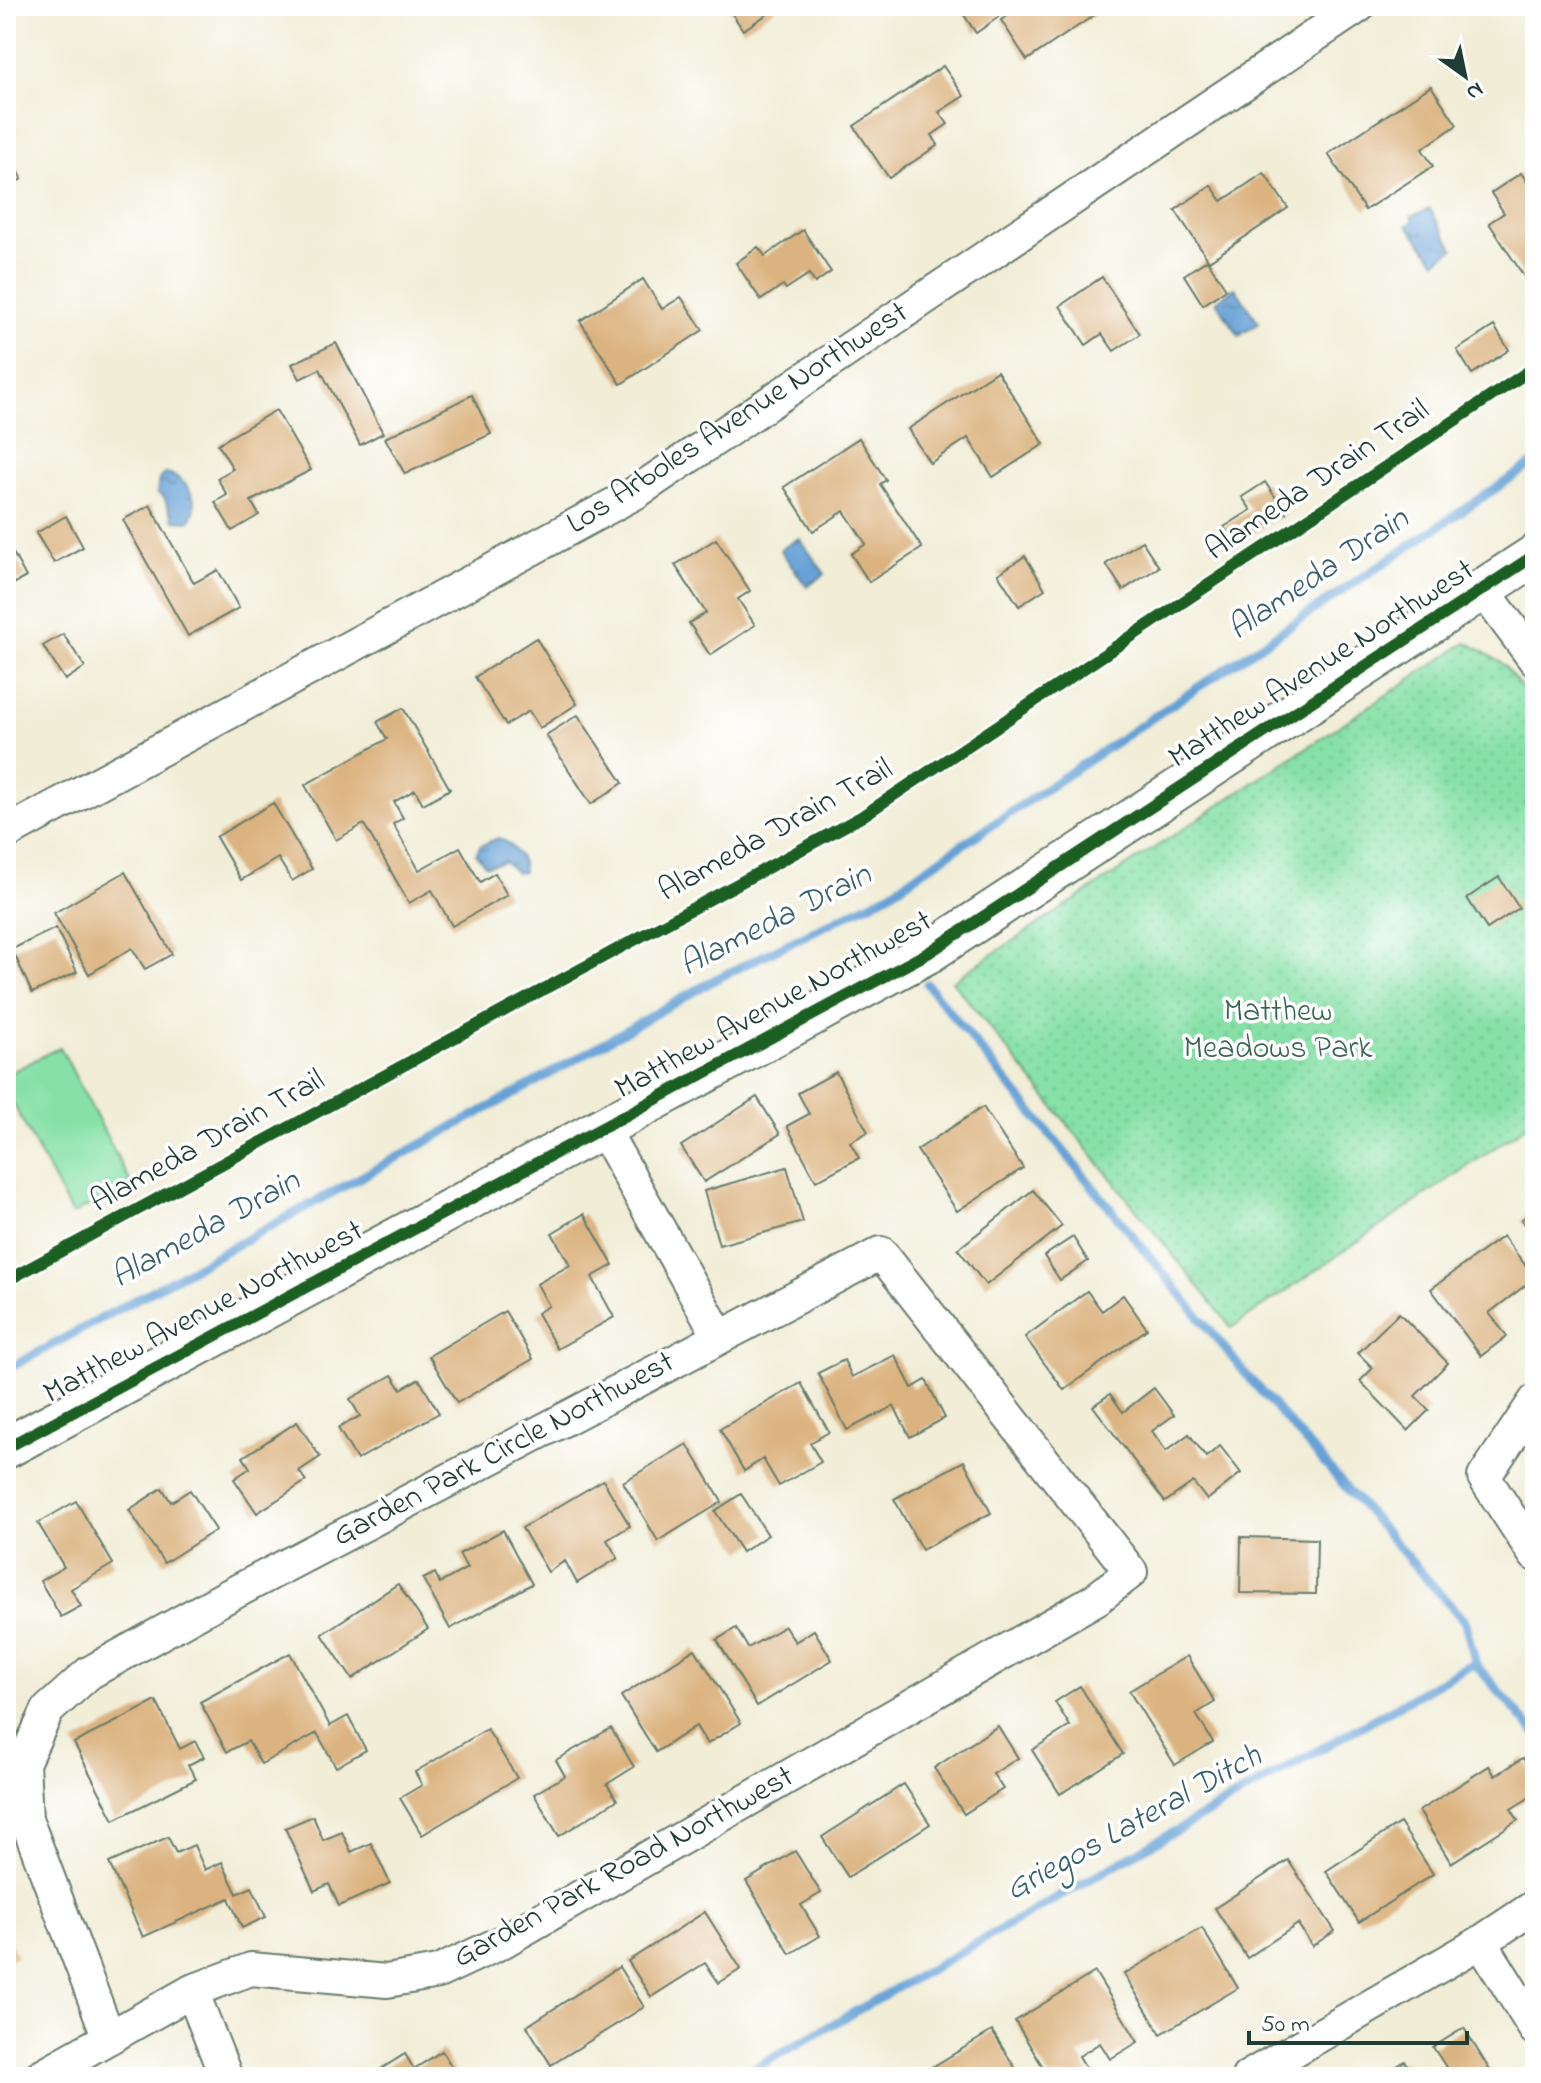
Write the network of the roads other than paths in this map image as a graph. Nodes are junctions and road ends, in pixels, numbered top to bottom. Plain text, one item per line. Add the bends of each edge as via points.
1 (1359, 6) edge
2 (1535, 555) edge
3 (1483, 590) junction
4 (1535, 660) edge
5 (6, 833) edge
6 (603, 1129) junction
7 (719, 1336) junction
8 (1535, 1401) edge
9 (6, 1448) edge
10 (1535, 1555) edge
11 (1096, 1599) joint
12 (1535, 1906) edge
13 (1481, 1942) junction
14 (192, 1991) junction
15 (1535, 2029) edge
16 (109, 2038) junction
17 (39, 2077) edge
18 (226, 2077) edge
19 (1248, 2077) edge

1 - 5 street, Los Arboles Avenue Northwest via 635,493
2 - 3 street, Matthew Avenue Northwest
3 - 4 street
3 - 6 street, Matthew Avenue Northwest via 928,953
6 - 7 street
6 - 9 street, Matthew Avenue Northwest
7 - 11 street, Garden Park Circle Northwest via 881,1253 1131,1572
7 - 16 street, Garden Park Circle Northwest via 89,1673 48,1710 23,1763 26,1819
8 - 10 street via 1484,1477
11 - 14 street, Garden Park Road Northwest via 516,1934 438,1972 387,1981 251,1969
12 - 13 street
13 - 15 street
13 - 19 street
14 - 16 street, Garden Park Road Northwest
14 - 18 street
16 - 17 street, Garden Park Road Northwest

